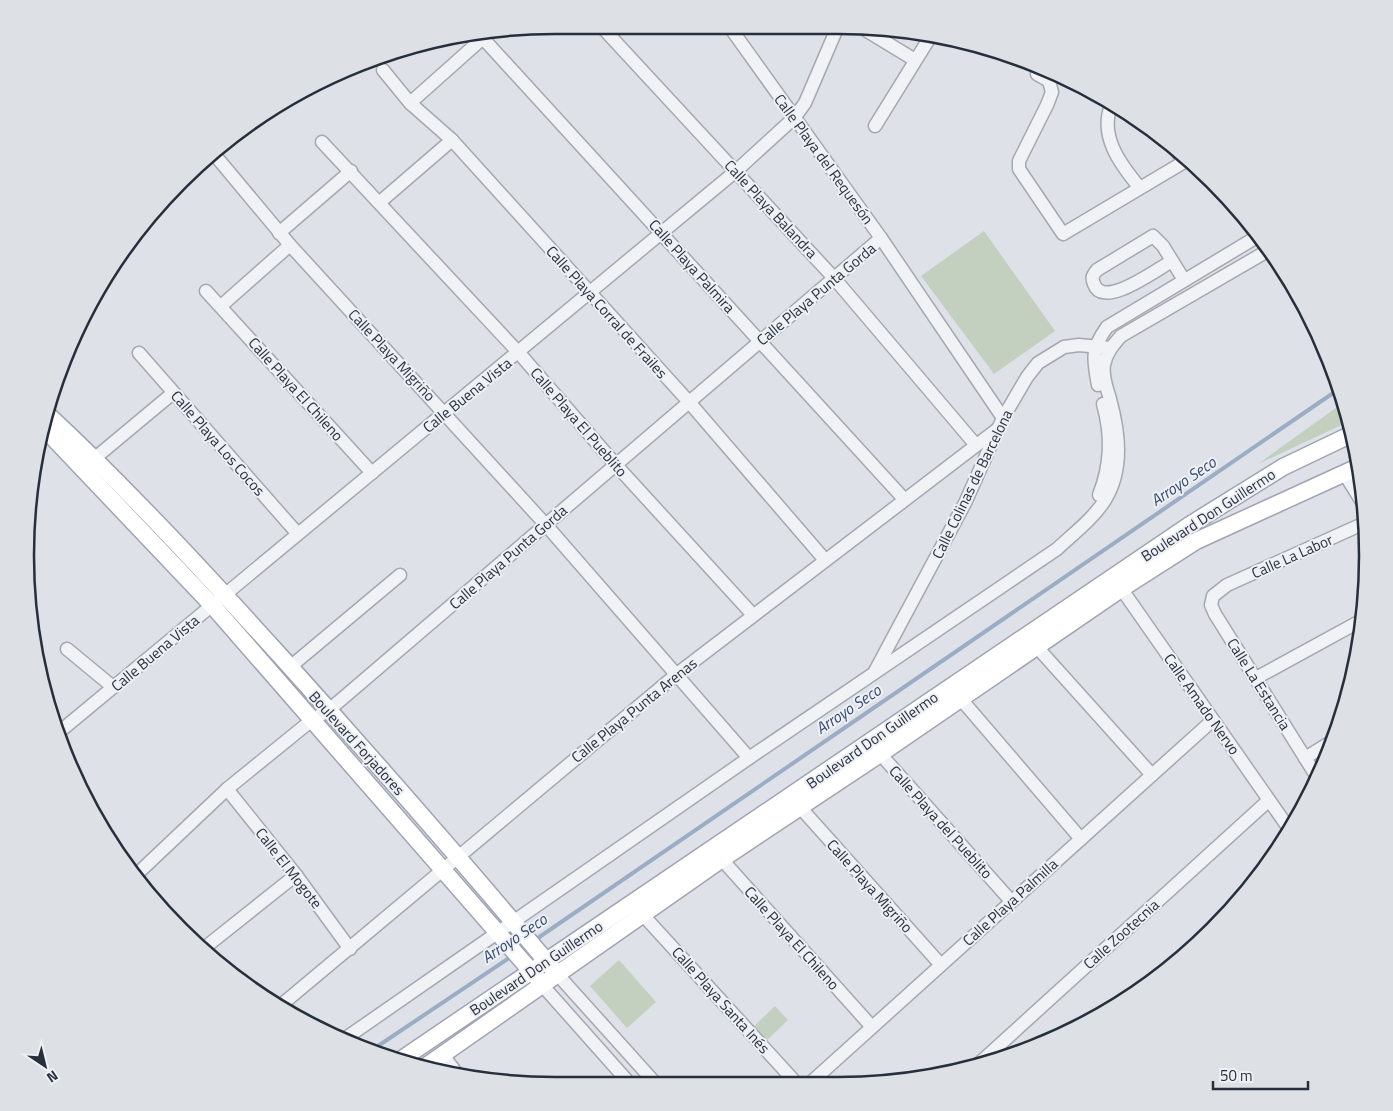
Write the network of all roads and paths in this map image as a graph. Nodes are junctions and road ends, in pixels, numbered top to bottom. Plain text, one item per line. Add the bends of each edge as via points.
1 (608, 34) edge
2 (735, 34) edge
3 (835, 34) edge
4 (874, 35) edge
5 (483, 39) edge
6 (477, 40) edge
7 (927, 42) edge
8 (915, 60) junction
9 (383, 70) dead end
10 (1037, 74) dead end
11 (410, 103) junction
12 (1110, 112) edge
13 (794, 118) junction
14 (875, 126) dead end
15 (452, 140) junction
16 (322, 142) dead end
17 (217, 158) edge
18 (1183, 164) edge
19 (351, 171) junction
20 (736, 171) junction
21 (1140, 188) junction
22 (380, 202) junction
23 (279, 233) junction
24 (662, 233) junction
25 (881, 238) junction
26 (1252, 240) edge
27 (290, 245) junction
28 (1262, 254) edge
29 (1172, 261) junction
30 (834, 278) junction
31 (1184, 280) junction
32 (206, 291) dead end
33 (590, 294) junction
34 (221, 306) junction
35 (760, 341) junction
36 (1095, 346) junction
37 (1110, 348) junction
38 (138, 353) dead end
39 (519, 353) junction
40 (173, 392) junction
41 (689, 402) junction
42 (444, 412) junction
43 (53, 418) edge
44 (1001, 423) junction
45 (49, 433) edge
46 (1345, 437) edge
47 (975, 444) junction
48 (95, 458) junction
49 (616, 465) junction
50 (1351, 470) edge
51 (372, 473) junction
52 (904, 499) junction
53 (1090, 518) junction
54 (546, 525) junction
55 (1188, 526) junction
56 (1358, 526) edge
57 (297, 533) junction
58 (1196, 541) junction
59 (825, 560) junction
60 (400, 575) dead end
61 (1117, 583) junction
62 (1218, 590) joint
63 (218, 600) junction
64 (754, 615) junction
65 (1355, 624) edge
66 (1036, 646) junction
67 (67, 649) dead end
68 (290, 667) junction
69 (677, 674) junction
70 (872, 675) junction
71 (1256, 678) junction
72 (114, 687) junction
73 (960, 698) junction
74 (329, 710) junction
75 (312, 720) junction
76 (1213, 720) junction
77 (63, 729) edge
78 (1323, 747) edge
79 (876, 748) junction
80 (749, 758) junction
81 (1305, 758) junction
82 (1314, 768) edge
83 (1152, 775) junction
84 (227, 789) junction
85 (1269, 800) junction
86 (799, 806) junction
87 (1285, 823) edge
88 (1081, 839) junction
89 (717, 854) junction
90 (457, 856) junction
91 (442, 869) junction
92 (140, 871) edge
93 (296, 875) junction
94 (1011, 901) junction
95 (643, 915) junction
96 (516, 925) junction
97 (501, 935) junction
98 (208, 945) edge
99 (350, 949) junction
100 (545, 959) junction
101 (941, 965) junction
102 (529, 970) junction
103 (558, 975) junction
104 (543, 986) junction
105 (286, 1001) edge
106 (872, 1028) junction
107 (350, 1035) edge
108 (407, 1055) edge
109 (443, 1055) junction
110 (989, 1055) edge
111 (433, 1062) edge
112 (452, 1067) edge
113 (624, 1077) edge
114 (650, 1077) edge
115 (791, 1077) edge
116 (817, 1077) edge

1 - 20 street, Calle Playa Balandra
2 - 13 street, Calle Playa del Requesón
3 - 13 street, Calle Buena Vista via 812,88
4 - 8 street
5 - 24 street, Calle Playa Palmira
6 - 11 street
7 - 8 street
8 - 14 street
9 - 11 street, Calle Playa Corral de Frailes
10 - 21 street via 1049,81 1052,92 1018,161 1019,169 1063,234
11 - 15 street, Calle Playa Corral de Frailes
12 - 21 street via 1107,126 1112,148
13 - 20 street, Calle Buena Vista
13 - 25 street, Calle Playa del Requesón
15 - 22 street
15 - 33 street, Calle Playa Corral de Frailes
16 - 19 street, Calle Playa El Pueblito
17 - 23 street, Calle Playa Migriño
18 - 21 street
19 - 22 street, Calle Playa El Pueblito
19 - 23 street
20 - 24 street, Calle Buena Vista
20 - 30 street, Calle Playa Balandra
22 - 39 street, Calle Playa El Pueblito
23 - 27 street, Calle Playa Migriño
24 - 33 street, Calle Buena Vista
24 - 35 street, Calle Playa Palmira
25 - 30 street, Calle Playa Punta Gorda
25 - 44 street, Calle Playa del Requesón
26 - 31 street
27 - 34 street
27 - 42 street, Calle Playa Migriño
28 - 37 street via 1121,336
29 - 29 street via 1158,238 1153,236 1097,270 1092,280 1095,289 1102,293 1117,293
29 - 31 street
30 - 35 street, Calle Playa Punta Gorda
30 - 47 street, Calle Playa Balandra
31 - 36 street via 1107,327
32 - 34 street, Calle Playa El Chileno
33 - 39 street, Calle Buena Vista
33 - 41 street, Calle Playa Corral de Frailes
34 - 51 street, Calle Playa El Chileno
35 - 41 street, Calle Playa Punta Gorda
35 - 52 street, Calle Playa Palmira
36 - 37 street, Calle Colinas de Barcelona
36 - 44 street, Calle Colinas de Barcelona via 1064,347 1038,363
36 - 53 street via 1093,359 1110,442 1108,468
37 - 53 street via 1104,364 1104,376 1118,428 1118,453 1106,499
38 - 40 street, Calle Playa Los Cocos
39 - 42 street, Calle Buena Vista
39 - 49 street, Calle Playa El Pueblito
40 - 48 street
40 - 57 street, Calle Playa Los Cocos
41 - 49 street, Calle Playa Punta Gorda
41 - 59 street, Calle Playa Corral de Frailes
42 - 51 street, Calle Buena Vista
42 - 54 street, Calle Playa Migriño
43 - 48 main road, Boulevard Forjadores
44 - 47 street, Calle Playa Punta Arenas
44 - 70 street, Calle Colinas de Barcelona via 965,503
45 - 63 main road, Boulevard Forjadores
46 - 55 main road, Boulevard Don Guillermo via 1283,466
47 - 52 street, Calle Playa Punta Arenas
48 - 63 main road, Boulevard Forjadores
49 - 54 street, Calle Playa Punta Gorda
49 - 64 street, Calle Playa El Pueblito
50 - 58 main road, Boulevard Don Guillermo
51 - 57 street, Calle Buena Vista
52 - 59 street, Calle Playa Punta Arenas
53 - 70 street via 1056,549
54 - 69 street, Calle Playa Migriño
54 - 74 street, Calle Playa Punta Gorda
55 - 58 main road
55 - 61 main road, Boulevard Don Guillermo
56 - 62 street, Calle La Labor
57 - 63 street, Calle Buena Vista
58 - 61 main road, Boulevard Don Guillermo
59 - 64 street, Calle Playa Punta Arenas
60 - 68 street
61 - 66 main road, Boulevard Don Guillermo
61 - 76 street, Calle Amado Nervo
61 - 79 main road, Boulevard Don Guillermo
62 - 71 street, Calle La Estancia via 1213,596 1215,614
63 - 68 main road, Boulevard Forjadores
63 - 72 street, Calle Buena Vista
63 - 75 main road, Boulevard Forjadores
64 - 69 street, Calle Playa Punta Arenas
65 - 71 street
66 - 73 main road, Boulevard Don Guillermo
66 - 83 street
67 - 72 street
68 - 74 main road, Boulevard Forjadores
69 - 80 street, Calle Playa Migriño
69 - 90 street, Calle Playa Punta Arenas
70 - 80 street
71 - 81 street, Calle La Estancia
72 - 77 street, Calle Buena Vista
73 - 79 main road, Boulevard Don Guillermo
73 - 88 street
74 - 75 street, Calle Playa Punta Gorda
74 - 90 main road, Boulevard Forjadores
75 - 84 street, Calle Playa Punta Gorda
75 - 91 main road, Boulevard Forjadores
76 - 83 street, Calle Playa Palmilla
76 - 85 street, Calle Amado Nervo
78 - 81 street
79 - 86 main road, Boulevard Don Guillermo
79 - 89 main road, Boulevard Don Guillermo
79 - 94 street, Calle Playa del Pueblito
80 - 96 street
81 - 82 street, Calle La Estancia
83 - 88 street, Calle Playa Palmilla
84 - 92 street, Calle Playa Punta Gorda
84 - 93 street, Calle El Mogote
85 - 87 street, Calle Amado Nervo
85 - 110 street, Calle Zootecnia
86 - 89 main road, Boulevard Don Guillermo
86 - 101 street, Calle Playa Migriño
88 - 94 street, Calle Playa Palmilla
89 - 95 main road, Boulevard Don Guillermo
89 - 100 main road, Boulevard Don Guillermo
89 - 106 street, Calle Playa El Chileno
90 - 91 street, Calle Playa Punta Arenas
90 - 96 main road, Boulevard Forjadores
91 - 97 main road, Boulevard Forjadores
91 - 99 street, Calle Playa Punta Arenas
93 - 98 street
93 - 99 street, Calle El Mogote
94 - 101 street, Calle Playa Palmilla
95 - 103 main road, Boulevard Don Guillermo
95 - 115 street, Calle Playa Santa Inés
96 - 97 street
96 - 100 main road, Boulevard Forjadores
97 - 102 main road, Boulevard Forjadores
97 - 107 street
99 - 105 street, Calle Playa Punta Arenas
100 - 102 main road, Boulevard Don Guillermo
100 - 103 main road, Boulevard Forjadores
101 - 106 street, Calle Playa Palmilla
102 - 104 main road, Boulevard Forjadores
102 - 108 main road, Boulevard Don Guillermo
103 - 104 main road, Boulevard Don Guillermo
103 - 114 street, Boulevard Forjadores
104 - 109 main road, Boulevard Don Guillermo
104 - 113 street, Boulevard Forjadores
106 - 116 street, Calle Playa Palmilla
109 - 111 main road, Boulevard Don Guillermo
109 - 112 street

